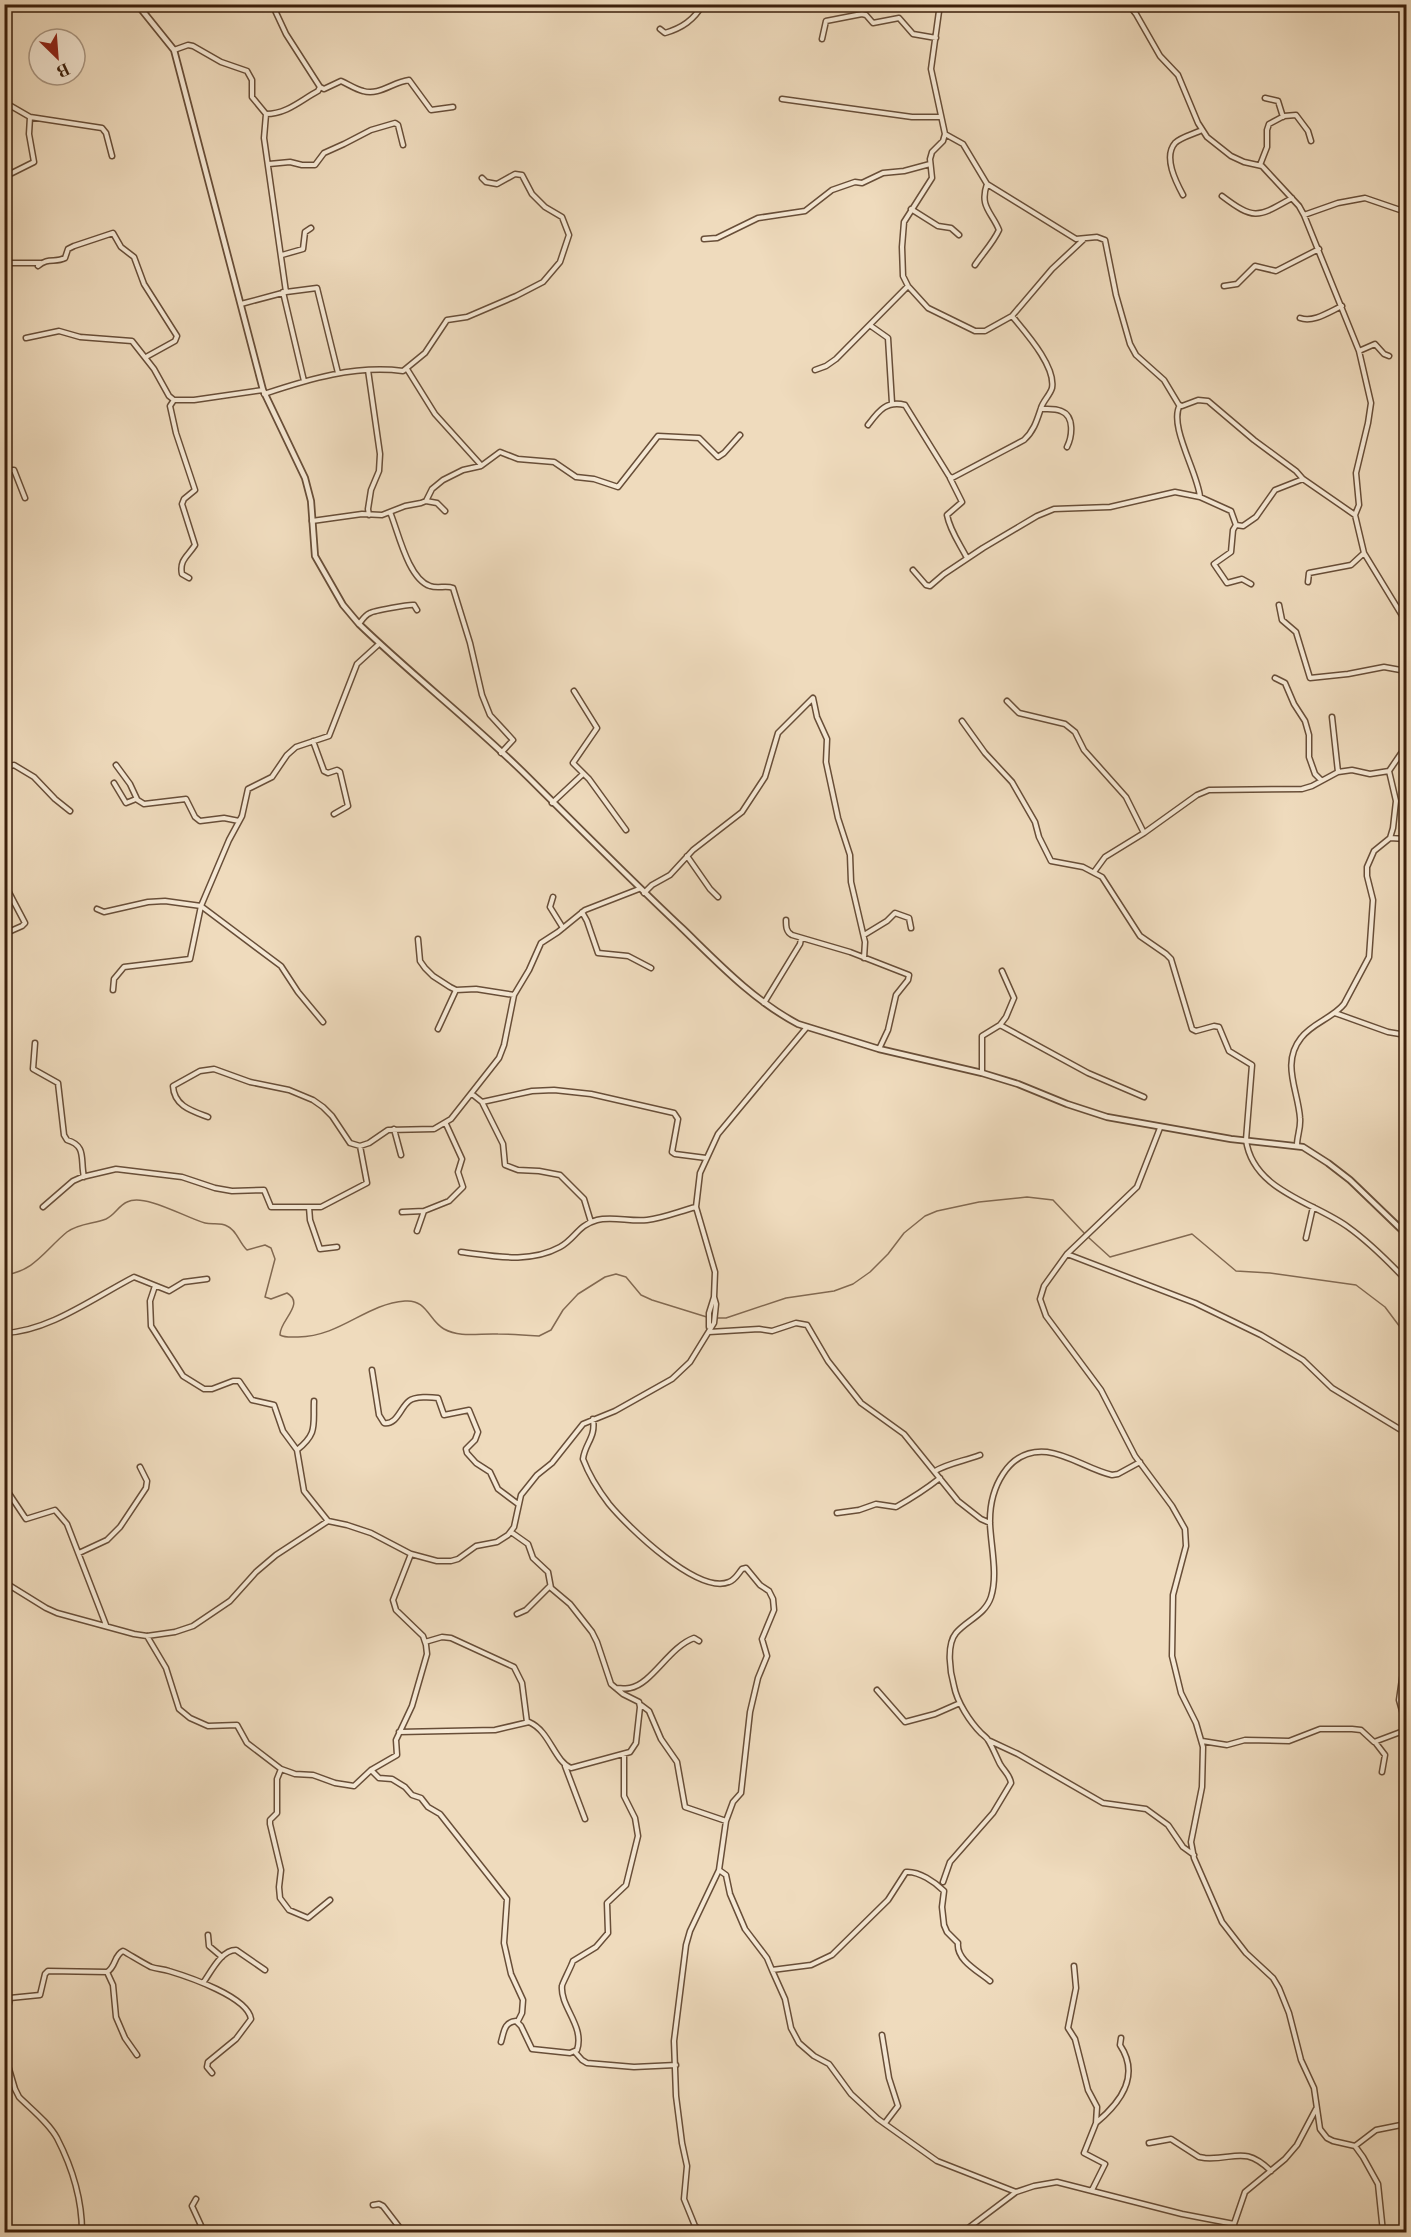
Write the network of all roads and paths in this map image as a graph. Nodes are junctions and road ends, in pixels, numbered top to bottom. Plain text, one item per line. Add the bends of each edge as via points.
1 (9, 4) edge
2 (137, 4) edge
3 (272, 4) edge
4 (703, 4) edge
5 (940, 4) edge
6 (1128, 4) edge
7 (4, 13) edge
8 (660, 29) dead end
9 (936, 38) junction
10 (822, 39) dead end
11 (174, 51) junction
12 (320, 87) junction
13 (1265, 98) dead end
14 (782, 99) dead end
15 (4, 102) edge
16 (453, 107) dead end
17 (266, 114) junction
18 (30, 117) junction
19 (941, 117) junction
20 (1283, 117) junction
21 (1202, 130) junction
22 (945, 134) junction
23 (1311, 141) dead end
24 (403, 145) dead end
25 (112, 156) dead end
26 (268, 164) junction
27 (930, 164) junction
28 (1260, 165) junction
29 (12, 173) dead end
30 (482, 178) dead end
31 (987, 184) junction
32 (1184, 195) dead end
33 (1222, 196) dead end
34 (1292, 198) junction
35 (911, 209) junction
36 (1407, 212) edge
37 (1304, 215) junction
38 (311, 228) dead end
39 (959, 235) dead end
40 (704, 239) dead end
41 (1083, 240) junction
42 (1319, 249) junction
43 (282, 255) junction
44 (4, 263) edge
45 (975, 265) dead end
46 (908, 286) junction
47 (1224, 286) dead end
48 (284, 292) junction
49 (241, 304) junction
50 (1342, 306) junction
51 (1012, 316) junction
52 (1300, 318) dead end
53 (871, 326) junction
54 (26, 338) dead end
55 (1359, 351) junction
56 (1389, 356) dead end
57 (146, 357) junction
58 (407, 369) junction
59 (368, 370) junction
60 (815, 370) dead end
61 (338, 373) junction
62 (304, 381) junction
63 (263, 392) junction
64 (174, 400) junction
65 (892, 403) junction
66 (1180, 405) junction
67 (1041, 409) junction
68 (868, 425) dead end
69 (740, 435) dead end
70 (1067, 447) dead end
71 (482, 466) junction
72 (4, 470) edge
73 (950, 478) junction
74 (1303, 479) junction
75 (1200, 497) junction
76 (25, 498) dead end
77 (426, 501) junction
78 (445, 511) dead end
79 (390, 512) junction
80 (369, 514) junction
81 (1354, 515) junction
82 (312, 521) junction
83 (1236, 525) junction
84 (1364, 553) junction
85 (967, 558) junction
86 (913, 570) dead end
87 (189, 579) dead end
88 (1308, 582) dead end
89 (1251, 584) dead end
90 (1279, 605) dead end
91 (417, 610) dead end
92 (1407, 622) edge
93 (359, 624) junction
94 (380, 644) junction
95 (1407, 671) edge
96 (1275, 678) dead end
97 (574, 691) dead end
98 (1007, 700) dead end
99 (1332, 717) dead end
100 (962, 721) dead end
101 (313, 741) junction
102 (1407, 746) edge
103 (501, 753) junction
104 (116, 765) dead end
105 (4, 768) edge
106 (1389, 771) junction
107 (1338, 772) junction
108 (583, 774) junction
109 (1321, 780) junction
110 (114, 783) dead end
111 (137, 800) junction
112 (552, 802) junction
113 (70, 811) dead end
114 (334, 814) dead end
115 (239, 821) junction
116 (626, 830) dead end
117 (1144, 833) junction
118 (1390, 838) junction
119 (1407, 839) edge
120 (687, 856) junction
121 (1094, 872) junction
122 (4, 883) edge
123 (639, 889) junction
124 (644, 893) junction
125 (553, 897) dead end
126 (718, 897) dead end
127 (201, 906) junction
128 (97, 909) dead end
129 (582, 912) junction
130 (786, 920) dead end
131 (563, 928) junction
132 (911, 928) dead end
133 (4, 934) edge
134 (864, 935) junction
135 (418, 939) dead end
136 (801, 939) junction
137 (864, 958) junction
138 (651, 968) dead end
139 (1002, 971) dead end
140 (113, 990) dead end
141 (456, 990) junction
142 (514, 995) junction
143 (763, 1003) junction
144 (1335, 1012) junction
145 (323, 1022) dead end
146 (1000, 1025) junction
147 (807, 1027) junction
148 (438, 1029) dead end
149 (1407, 1035) edge
150 (35, 1043) dead end
151 (879, 1049) junction
152 (982, 1073) junction
153 (472, 1094) junction
154 (1144, 1097) dead end
155 (482, 1102) junction
156 (208, 1117) dead end
157 (446, 1124) junction
158 (1160, 1128) junction
159 (394, 1129) junction
160 (1246, 1140) junction
161 (1297, 1145) junction
162 (360, 1146) junction
163 (401, 1155) dead end
164 (706, 1158) junction
165 (84, 1177) junction
166 (309, 1207) junction
167 (696, 1207) junction
168 (1313, 1207) junction
169 (43, 1208) dead end
170 (424, 1211) junction
171 (402, 1212) dead end
172 (591, 1222) junction
173 (417, 1231) dead end
174 (1407, 1234) edge
175 (1306, 1238) dead end
176 (337, 1247) dead end
177 (460, 1252) dead end
178 (1067, 1254) junction
179 (207, 1279) dead end
180 (1407, 1280) edge
181 (155, 1286) junction
182 (714, 1298) junction
183 (709, 1330) junction
184 (4, 1333) edge
185 (372, 1370) dead end
186 (314, 1401) dead end
187 (593, 1419) junction
188 (1407, 1433) edge
189 (297, 1450) junction
190 (980, 1455) dead end
191 (1140, 1462) junction
192 (140, 1467) dead end
193 (934, 1471) junction
194 (940, 1478) junction
195 (4, 1486) edge
196 (518, 1504) junction
197 (837, 1513) dead end
198 (328, 1521) junction
199 (990, 1523) junction
200 (511, 1532) junction
201 (79, 1552) junction
202 (411, 1554) junction
203 (4, 1582) edge
204 (550, 1586) junction
205 (517, 1614) dead end
206 (107, 1625) junction
207 (147, 1636) junction
208 (699, 1641) dead end
209 (425, 1642) junction
210 (1407, 1651) edge
211 (615, 1688) junction
212 (877, 1690) dead end
213 (960, 1703) junction
214 (640, 1705) junction
215 (527, 1722) junction
216 (1407, 1725) edge
217 (1407, 1730) edge
218 (399, 1732) junction
219 (989, 1741) junction
220 (1202, 1741) junction
221 (1375, 1742) junction
222 (624, 1754) junction
223 (565, 1765) junction
224 (280, 1768) junction
225 (372, 1770) junction
226 (1382, 1772) dead end
227 (585, 1819) dead end
228 (726, 1821) junction
229 (1194, 1855) junction
230 (719, 1870) junction
231 (943, 1882) dead end
232 (330, 1900) dead end
233 (207, 1935) dead end
234 (222, 1956) junction
235 (1074, 1966) dead end
236 (265, 1970) dead end
237 (772, 1970) junction
238 (107, 1972) junction
239 (990, 1982) dead end
240 (203, 1983) junction
241 (4, 1997) edge
242 (10, 1998) junction
243 (518, 2021) junction
244 (4, 2028) edge
245 (882, 2035) dead end
246 (1121, 2038) dead end
247 (501, 2042) dead end
248 (4, 2052) edge
249 (575, 2052) junction
250 (137, 2055) dead end
251 (676, 2065) junction
252 (212, 2073) dead end
253 (1316, 2109) junction
254 (1096, 2122) junction
255 (885, 2123) junction
256 (1407, 2124) edge
257 (1149, 2143) dead end
258 (1355, 2146) junction
259 (1271, 2171) junction
260 (1092, 2190) junction
261 (1016, 2192) junction
262 (196, 2199) dead end
263 (373, 2205) dead end
264 (1234, 2224) junction
265 (81, 2232) edge
266 (204, 2232) edge
267 (403, 2232) edge
268 (702, 2232) edge
269 (963, 2232) edge
270 (1235, 2232) edge
271 (1383, 2232) edge

1 - 7 street
2 - 11 street
3 - 12 street via 291,44
4 - 8 street via 685,25 667,33
5 - 9 street
6 - 21 street via 1160,56 1178,75
9 - 10 street via 913,34 899,18 873,23 862,14 826,21
9 - 19 street via 931,69
11 - 17 street via 193,46 247,71 252,80 252,97
11 - 49 street
12 - 16 street via 324,89 341,81 373,92 409,81 431,110
12 - 17 street via 288,110
13 - 20 street via 1278,101
14 - 19 street via 912,117
15 - 18 street
17 - 26 street
18 - 25 street via 102,128
18 - 29 street via 34,162
19 - 22 street
20 - 23 street via 1298,117
20 - 28 street via 1269,124
21 - 28 street via 1231,156
21 - 32 street via 1178,141 1171,152 1174,177
22 - 27 street via 932,153
22 - 31 street via 963,144
24 - 26 street via 395,123 324,153 315,165
26 - 43 street
27 - 35 street via 932,178
27 - 40 street via 883,172 862,183 829,192 805,210 758,218 717,238
28 - 34 street
30 - 58 street via 497,184 515,174 522,175 532,194 561,217 569,235 566,248 543,282 470,316 447,320 433,343
31 - 41 street via 1066,234
31 - 45 street via 984,197 999,230
33 - 34 street via 1254,214 1266,213
34 - 37 street
35 - 39 street
35 - 46 street via 903,226 902,247 903,276
36 - 37 street via 1365,198
37 - 42 street
38 - 43 street via 305,232 303,249
41 - 51 street
41 - 66 street via 1105,240 1130,344 1136,355 1164,380
42 - 47 street via 1276,271 1255,266 1237,284
42 - 50 street
43 - 48 street
44 - 57 street via 40,264 62,259 70,248 113,232 121,247 134,257 144,284 177,336 175,341
46 - 51 street via 928,308 975,331 985,331
46 - 53 street
48 - 49 street
48 - 61 street via 318,289
48 - 62 street
49 - 63 street
50 - 52 street via 1321,316
50 - 55 street
51 - 67 street via 1051,375 1052,390
53 - 60 street via 831,364
53 - 65 street via 888,338
54 - 57 street via 59,331 80,337 132,341
55 - 56 street via 1375,344
55 - 81 street via 1371,403 1356,472 1359,505
57 - 64 street
58 - 59 street
58 - 71 street via 435,414
59 - 61 street
59 - 80 street via 380,454
61 - 62 street
62 - 63 street
63 - 64 street
63 - 82 street via 303,470
64 - 87 street via 170,406 174,429 195,490 182,504 195,545 181,566 184,577
65 - 68 street
65 - 73 street via 906,406
66 - 74 street via 1208,401
66 - 75 street via 1176,413 1178,426
67 - 70 street via 1060,410 1067,415 1072,433
67 - 73 street via 1033,430 1024,440
69 - 71 street via 718,457 699,438 658,436 618,487 576,477 554,462 518,459 501,452
71 - 77 street via 443,480
72 - 76 street via 14,470
73 - 85 street via 962,502 947,516
74 - 81 street
74 - 83 street via 1275,490 1251,522
75 - 83 street via 1231,511
75 - 85 street via 1168,493 1100,508 1054,509 1030,519
77 - 78 street via 437,503
77 - 79 street
79 - 80 street
79 - 103 street via 415,572 428,586 453,588 484,703 513,740
80 - 82 street
81 - 84 street
82 - 93 street via 315,556 343,605
83 - 89 street via 1231,552 1214,564 1227,583 1242,579
84 - 88 street via 1351,565 1309,573
84 - 92 street
85 - 86 street via 930,586
90 - 95 street via 1282,620 1296,632 1310,678 1383,667
91 - 93 street via 410,604 373,612
93 - 94 street
94 - 101 street via 357,664 331,734
94 - 103 street
96 - 109 street via 1285,683 1305,721 1310,735 1309,757
97 - 108 street via 597,728 572,761
98 - 117 street via 1019,713 1065,724 1075,732 1084,750 1126,797
99 - 107 street
100 - 121 street via 1012,782 1051,861
101 - 114 street via 324,771 340,772 348,806
101 - 115 street via 296,747 272,777 248,789
102 - 106 street
103 - 112 street
104 - 111 street
105 - 113 street via 14,765 26,771
106 - 107 street
106 - 118 street via 1396,804
107 - 109 street
108 - 112 street
108 - 116 street
109 - 117 street via 1302,789 1209,790
110 - 111 street via 126,803
111 - 115 street via 144,804 186,799 200,821
112 - 123 street
115 - 127 street
117 - 121 street via 1108,855
118 - 119 street
118 - 144 street via 1374,851 1367,867 1373,900 1369,957 1344,1004
120 - 124 street via 670,875
120 - 126 street
120 - 134 street via 748,805 765,777 778,733 813,698 827,739 826,762 850,855 851,882
121 - 160 street via 1102,877 1140,936 1169,956 1192,1029 1219,1027 1229,1051 1252,1065
122 - 133 street via 25,923
123 - 124 street
123 - 129 street
124 - 143 street
125 - 131 street via 550,907
127 - 128 street via 165,901 102,912
127 - 140 street via 190,959 124,967 114,979
127 - 145 street via 281,966
129 - 131 street
129 - 138 street via 598,953 628,956
130 - 136 street via 788,933
131 - 142 street via 541,943
132 - 134 street via 909,918 895,913
134 - 137 street
135 - 141 street via 425,968
136 - 137 street
136 - 143 street
137 - 151 street via 909,976 896,995
139 - 146 street via 1014,998
141 - 142 street
141 - 148 street
142 - 153 street via 499,1059
143 - 147 street
144 - 149 street
144 - 161 street via 1300,1038 1292,1057 1291,1076 1300,1116
146 - 152 street via 982,1036
146 - 154 street via 1088,1073
147 - 151 street
147 - 164 street via 722,1129
150 - 165 street via 33,1069 58,1083 64,1135 79,1146
151 - 152 street
152 - 158 street via 1107,1117
153 - 155 street
153 - 157 street
155 - 164 street via 554,1090 591,1094 674,1113 678,1119 672,1152
155 - 172 street via 503,1144 505,1165 560,1175 584,1199
156 - 162 street via 180,1104 173,1086 200,1071 220,1070 313,1100 332,1116 350,1143
157 - 159 street via 427,1130
157 - 170 street via 462,1159 458,1172 464,1187 449,1201
158 - 160 street
158 - 178 street via 1137,1187
159 - 162 street
159 - 163 street
160 - 161 street
160 - 168 street via 1253,1160 1272,1185
161 - 174 street via 1343,1175
162 - 166 street via 367,1183 321,1207
164 - 167 street
165 - 166 street via 120,1169 182,1177 232,1191 264,1190 271,1207
165 - 169 street via 62,1189
166 - 176 street via 320,1249
167 - 172 street via 648,1220
167 - 182 street via 715,1272
168 - 175 street
168 - 180 street via 1359,1235
170 - 171 street
170 - 173 street
172 - 177 street via 559,1248 526,1258
178 - 188 street via 1194,1303 1261,1335 1304,1360 1332,1388
178 - 191 street via 1044,1286 1042,1307 1101,1390
179 - 181 street via 184,1282 169,1291
181 - 184 street via 134,1277 61,1316 23,1332
181 - 189 street via 150,1301 152,1326 183,1376 204,1389 239,1382 252,1400 274,1405 283,1431
182 - 183 street
182 - 183 street via 715,1314
183 - 187 street via 690,1362 672,1379
183 - 193 street via 772,1331 796,1323 807,1325 854,1395 904,1434
185 - 196 street via 380,1420 384,1424 391,1423 413,1399 436,1397 444,1414 469,1410 478,1432 467,1453 490,1472 498,1489
186 - 189 street via 312,1434
187 - 196 street via 583,1424 552,1463 537,1475
187 - 228 street via 594,1434 584,1453 584,1462 602,1494 633,1528 692,1576 725,1584 746,1568 773,1599 774,1610 762,1639 767,1656 750,1712 741,1792
189 - 198 street via 304,1491
190 - 193 street
191 - 199 street via 1114,1476 1054,1454 1034,1452 1018,1457 1002,1477
191 - 220 street via 1186,1533 1173,1594 1172,1656 1181,1693
192 - 201 street via 147,1484 120,1527 107,1540
193 - 194 street
194 - 197 street via 896,1507 876,1503
194 - 199 street via 958,1501
195 - 201 street via 26,1519 55,1510 70,1529
196 - 200 street
198 - 202 street via 371,1533
198 - 207 street via 276,1554 211,1615 175,1632
199 - 213 street via 990,1598 951,1643 952,1677
200 - 202 street via 451,1561
200 - 204 street via 528,1544 533,1558 548,1572
201 - 206 street
202 - 209 street via 393,1595 394,1605
203 - 206 street via 51,1611
204 - 205 street
204 - 211 street via 592,1632
206 - 207 street
207 - 224 street via 166,1668 179,1709 208,1726 237,1725 247,1743
208 - 211 street via 694,1638 686,1642 634,1687
209 - 215 street via 451,1638 514,1667 522,1683
209 - 218 street via 426,1660 412,1706
210 - 216 street via 1399,1701
211 - 214 street via 638,1700
212 - 213 street via 905,1722
213 - 219 street
214 - 222 street via 636,1743
214 - 228 street via 649,1712 677,1762 685,1807
215 - 218 street via 495,1730
215 - 223 street via 550,1741
217 - 221 street
218 - 225 street via 397,1755
219 - 229 street via 1102,1803 1146,1809 1168,1825 1183,1847
219 - 231 street via 1011,1783 993,1813 950,1862
220 - 221 street via 1227,1745 1245,1740 1289,1741 1320,1729 1353,1729
220 - 229 street via 1203,1778 1191,1842
221 - 226 street via 1385,1755
222 - 223 street via 574,1768
222 - 249 street via 624,1797 635,1818 638,1836 626,1885 607,1903 608,1933 596,1947 573,1961 562,1984 578,2035
223 - 227 street
224 - 225 street via 351,1786
224 - 232 street via 277,1813 270,1820 281,1870 280,1898 289,1910 308,1918
225 - 243 street via 379,1778 392,1779 405,1787 440,1814 507,1899 504,1943 511,1974 523,2000
228 - 230 street
229 - 253 street via 1222,1922 1280,1988 1300,2060 1314,2088
230 - 237 street via 726,1875 745,1929
230 - 251 street via 686,1945 674,2041
233 - 234 street via 209,1946
234 - 236 street via 236,1950
234 - 240 street
235 - 254 street via 1077,1988 1068,2028 1096,2103
237 - 239 street via 811,1965 832,1955 888,1900 910,1871 944,1891 943,1921 947,1932 958,1943 962,1958
237 - 255 street via 799,2043 829,2064 851,2094
238 - 240 street via 123,1951 153,1968
238 - 242 street via 48,1971 40,1995
238 - 250 street via 113,1985 116,2017
240 - 252 street via 236,2001 252,2016 237,2038 208,2062
241 - 242 street
242 - 244 street
243 - 247 street via 505,2026
243 - 249 street via 532,2049
245 - 255 street via 898,2106
246 - 254 street via 1119,2045 1126,2053 1130,2075 1117,2102
248 - 265 street via 19,2097 56,2138 79,2200
249 - 251 street via 587,2063
251 - 268 street via 676,2096 687,2166 684,2199 695,2226
253 - 258 street via 1323,2134 1333,2141
253 - 259 street via 1297,2145
254 - 260 street via 1084,2153 1105,2164
255 - 261 street via 937,2161
256 - 258 street via 1376,2130
257 - 259 street via 1171,2139 1205,2158 1245,2154
258 - 271 street via 1377,2184
259 - 264 street via 1245,2192
260 - 261 street via 1057,2182
260 - 264 street
261 - 269 street
262 - 266 street via 192,2206
263 - 267 street via 383,2206
264 - 270 street

